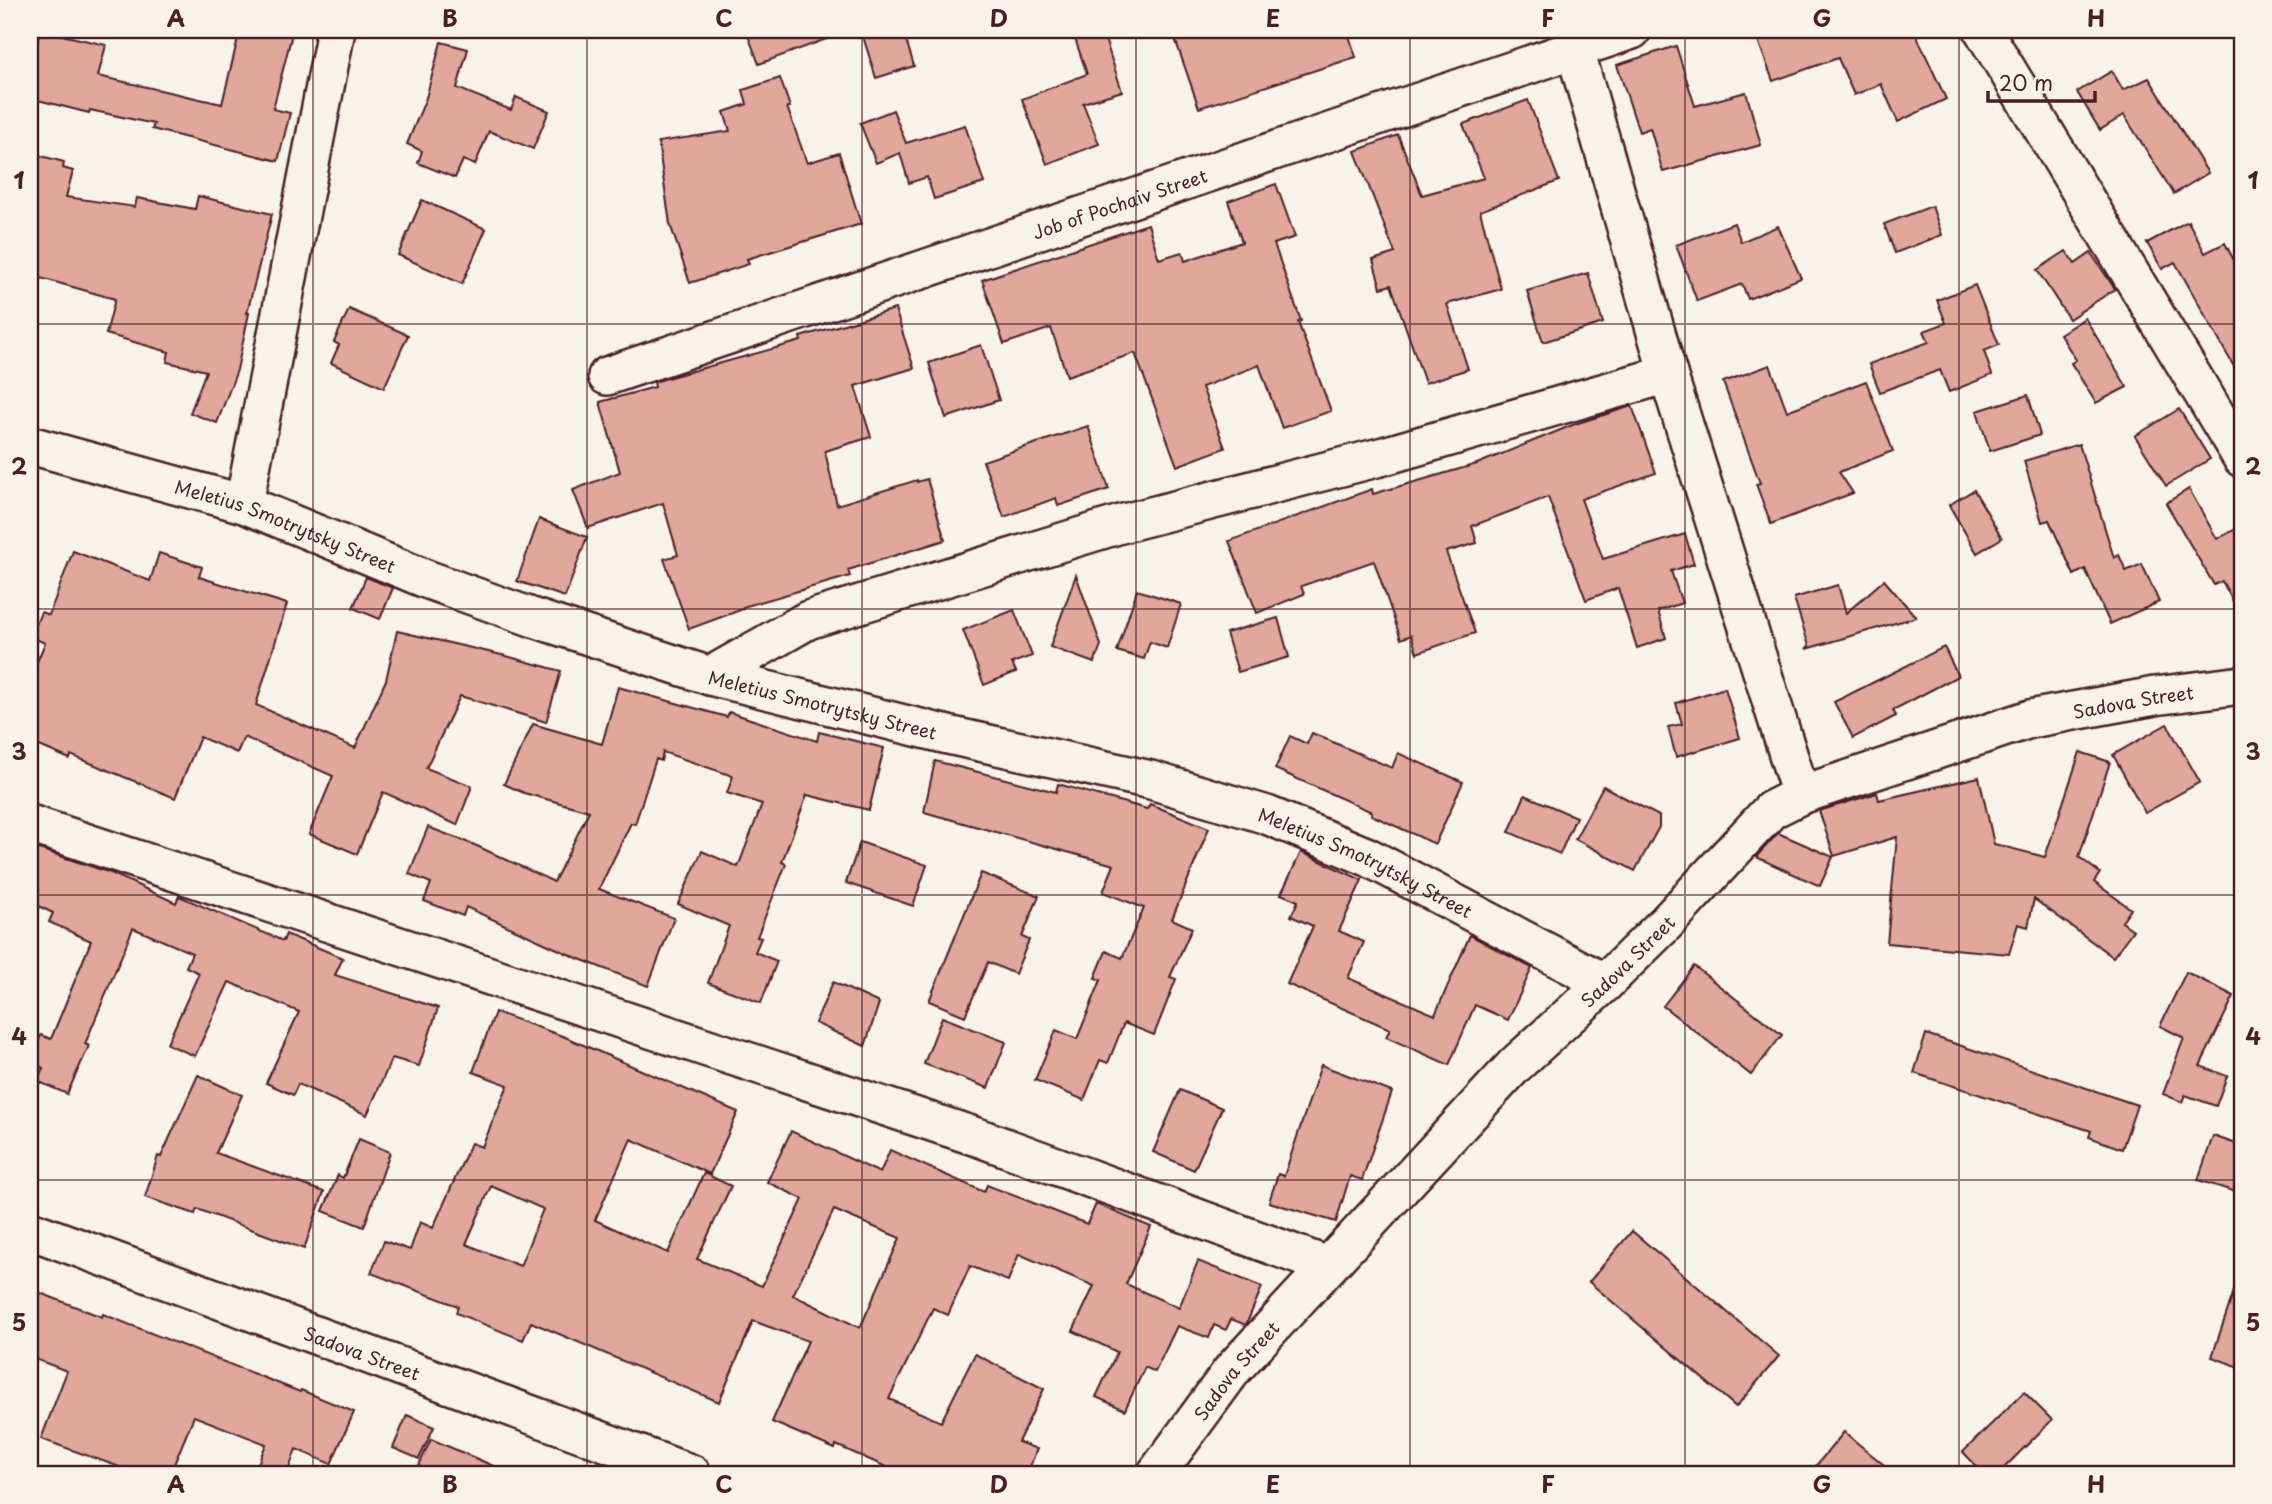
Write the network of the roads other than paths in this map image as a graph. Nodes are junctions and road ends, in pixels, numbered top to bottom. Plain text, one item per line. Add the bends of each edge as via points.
1 (335, 30) edge
2 (1632, 30) edge
3 (1983, 30) edge
4 (1575, 50) junction
5 (1668, 374) junction
6 (607, 376) dead end
7 (30, 445) edge
8 (2242, 458) edge
9 (244, 504) junction
10 (710, 676) junction
11 (2242, 685) edge
12 (1801, 795) junction
13 (30, 824) edge
14 (1605, 983) junction
15 (30, 1230) edge
16 (1328, 1266) junction
17 (692, 1474) edge
18 (1156, 1474) edge

1 - 9 street
2 - 4 street, Job of Pochaiv Street
3 - 8 street
4 - 5 street
4 - 6 street, Job of Pochaiv Street
5 - 10 street via 1384,456 1124,523 808,620
5 - 12 street
7 - 9 street, Meletius Smotrytsky Street
9 - 10 street, Meletius Smotrytsky Street via 426,579
10 - 14 street, Meletius Smotrytsky Street via 1151,780 1267,815 1368,857
11 - 12 street, Sadova Street via 2155,695 2030,719
12 - 14 street, Sadova Street via 1771,810
13 - 16 street via 980,1138
14 - 16 street, Sadova Street via 1514,1065
15 - 17 street, Sadova Street
16 - 18 street, Sadova Street via 1233,1369

